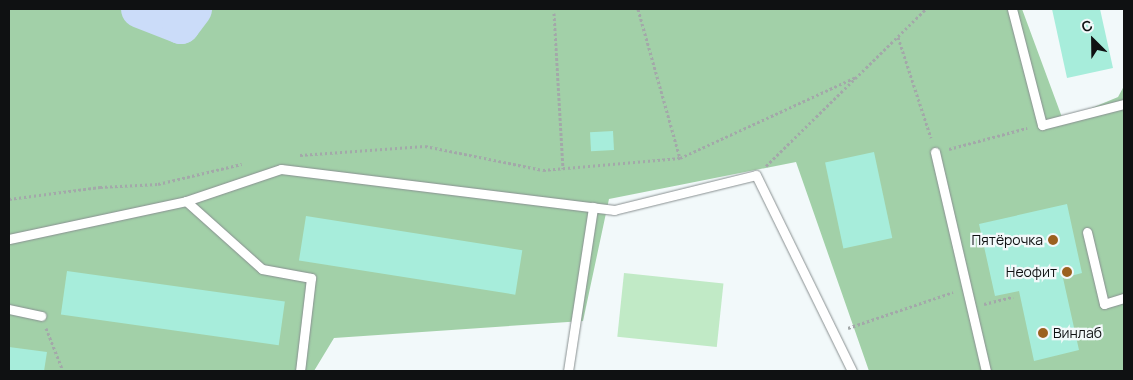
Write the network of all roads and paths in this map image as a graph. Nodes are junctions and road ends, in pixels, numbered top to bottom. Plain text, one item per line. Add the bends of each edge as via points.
1 (638, 9) edge
2 (926, 9) edge
3 (1012, 9) edge
4 (554, 13) dead end
5 (898, 36) junction
6 (856, 77) junction
7 (1124, 104) edge
8 (1042, 125) junction
9 (935, 152) junction
10 (298, 155) dead end
11 (680, 158) junction
12 (251, 162) dead end
13 (563, 169) junction
14 (756, 176) junction
15 (9, 199) edge
16 (186, 201) junction
17 (593, 207) junction
18 (1087, 232) dead end
19 (9, 238) edge
20 (966, 287) junction
21 (1013, 297) dead end
22 (1124, 298) edge
23 (971, 308) junction
24 (9, 309) edge
25 (41, 316) joint
26 (833, 333) junction
27 (64, 371) edge
28 (300, 371) edge
29 (568, 371) edge
30 (852, 371) edge
31 (986, 371) edge

1 - 11 path
2 - 5 path
3 - 8 lane
4 - 13 path
5 - 6 path
5 - 9 path
6 - 11 path
6 - 14 path
7 - 8 lane
8 - 9 path
9 - 20 lane
10 - 13 path via 425,146 543,170
11 - 13 path
12 - 15 path via 158,184 100,186
14 - 17 lane via 614,210
14 - 26 lane
16 - 17 lane via 281,169
16 - 19 lane
16 - 28 lane via 262,270 311,278
17 - 29 lane
18 - 22 lane via 1104,304
20 - 23 lane
20 - 26 path
21 - 23 path
23 - 31 lane
24 - 25 lane
25 - 27 path
26 - 30 lane

